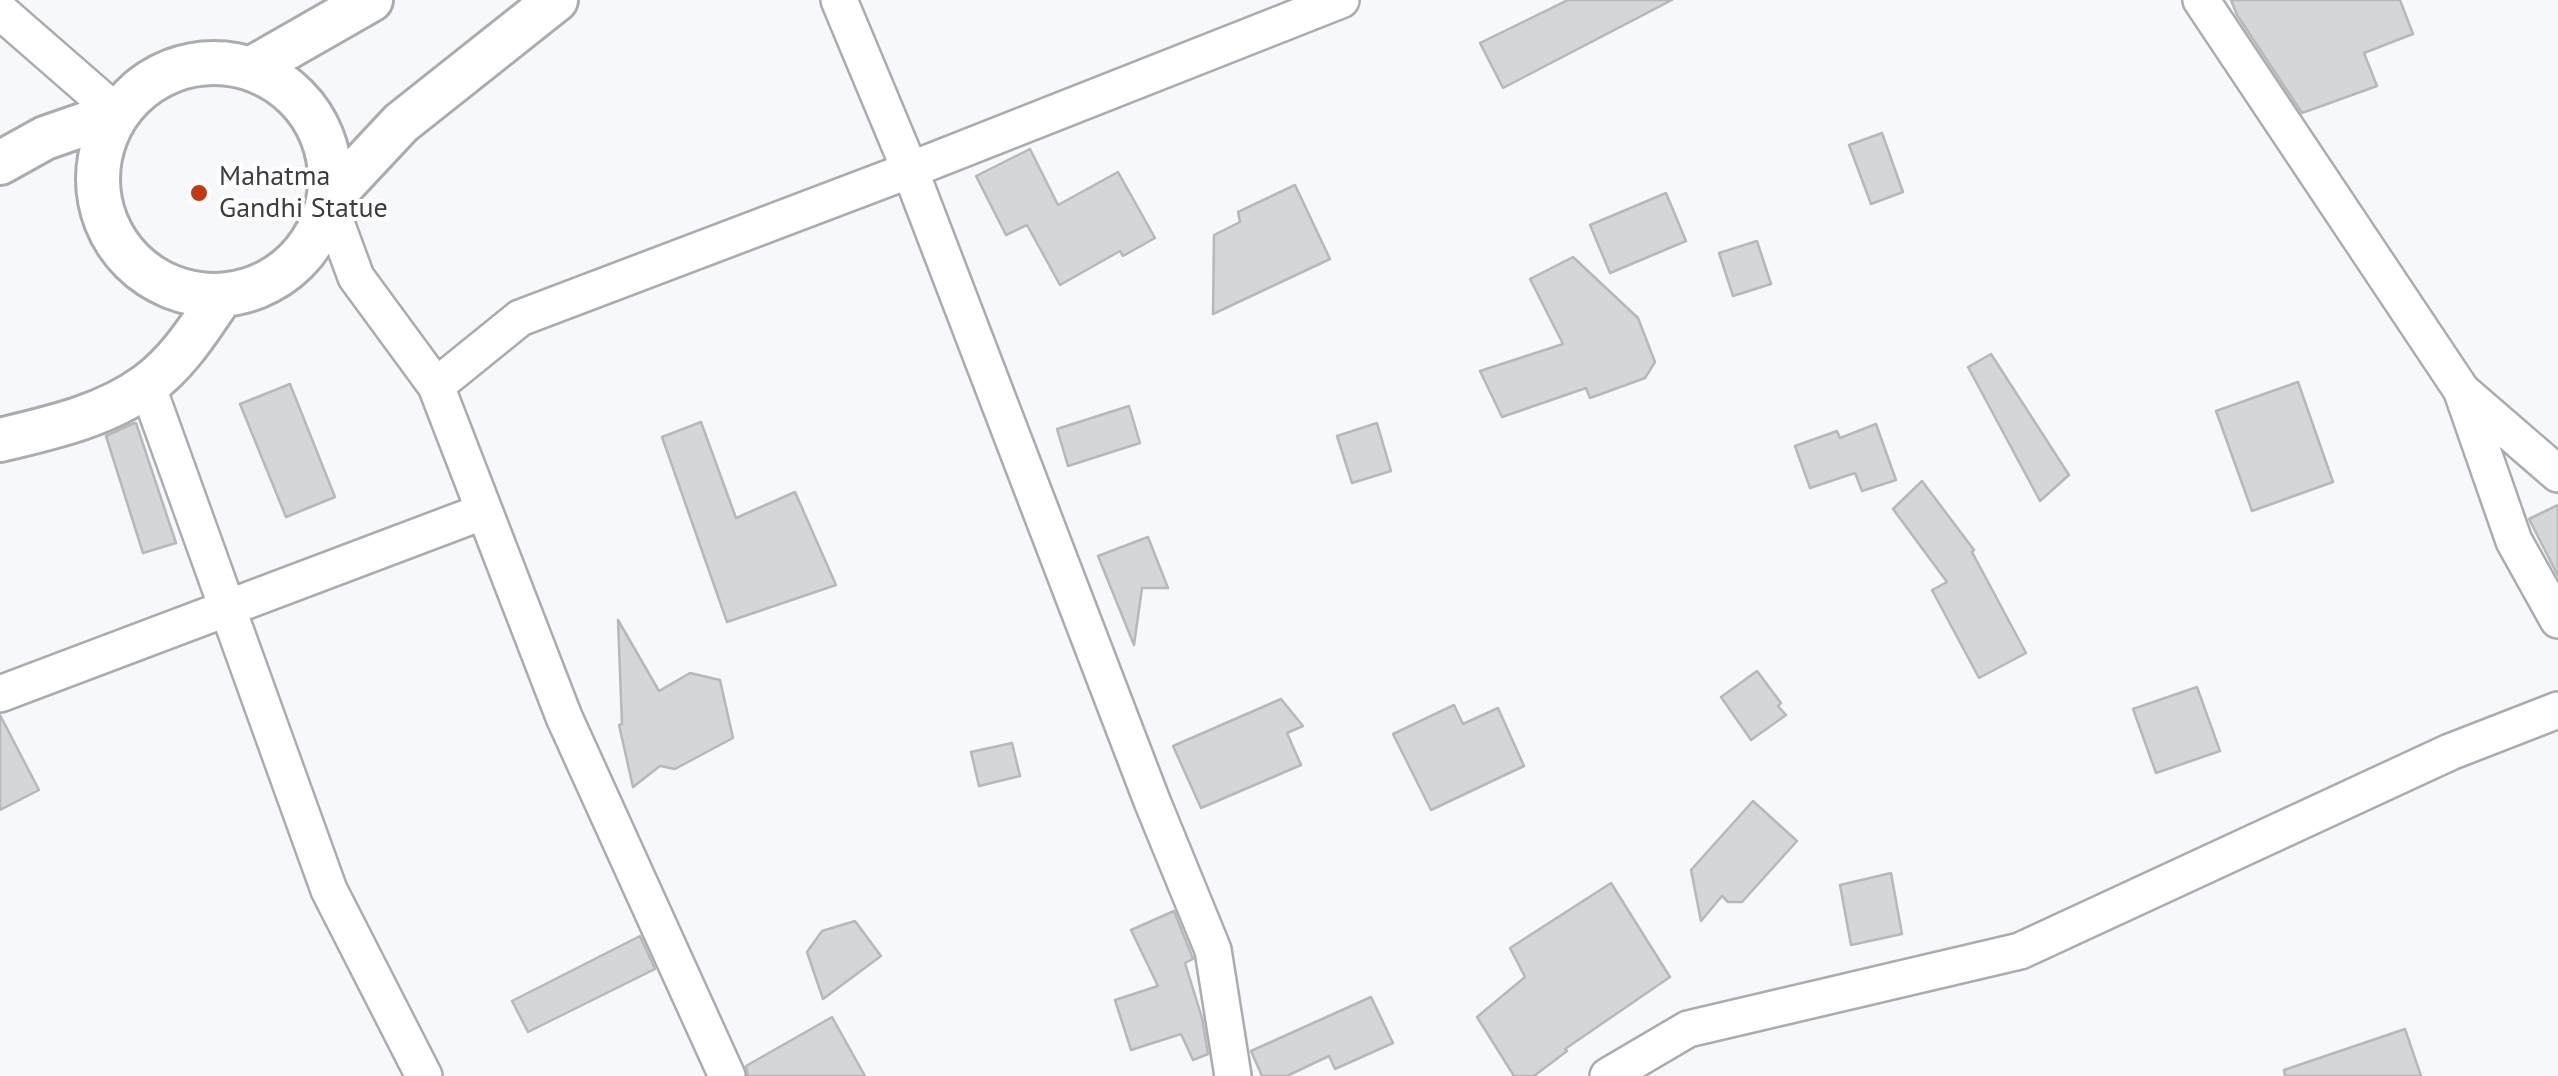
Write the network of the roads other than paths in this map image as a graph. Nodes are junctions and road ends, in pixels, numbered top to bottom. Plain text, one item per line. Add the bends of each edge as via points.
1 (372, 0) edge
2 (556, 0) edge
3 (839, 0) edge
4 (1341, 0) edge
5 (2201, 0) edge
6 (0, 11) edge
7 (252, 68) junction
8 (117, 113) junction
9 (0, 163) edge
10 (910, 170) junction
11 (328, 201) junction
12 (222, 295) junction
13 (147, 385) junction
14 (436, 386) junction
15 (2462, 391) junction
16 (0, 440) edge
17 (2558, 474) edge
18 (482, 512) junction
19 (228, 607) junction
20 (2558, 620) edge
21 (0, 694) edge
22 (2558, 710) edge
23 (424, 1076) edge
24 (727, 1076) edge
25 (1234, 1076) edge
26 (1608, 1076) edge

1 - 7 street
2 - 11 street via 401,122
3 - 10 street
4 - 10 street
5 - 15 street
6 - 8 street
7 - 8 street via 215,62 177,68 144,85
7 - 11 street via 282,84 322,136 330,168
8 - 9 street
8 - 12 street via 102,147 98,184 114,236 151,277 185,292
10 - 14 street via 520,318
10 - 25 street via 1213,950
11 - 12 street via 316,237 291,266 259,287
11 - 14 street via 356,276
12 - 13 street via 186,348
13 - 16 street via 93,413
13 - 19 street
14 - 18 street
15 - 17 street
15 - 20 street via 2514,542
18 - 19 street
18 - 24 street via 564,717
19 - 21 street
19 - 23 street via 329,890
22 - 26 street via 2450,752 2020,951 1688,1029

